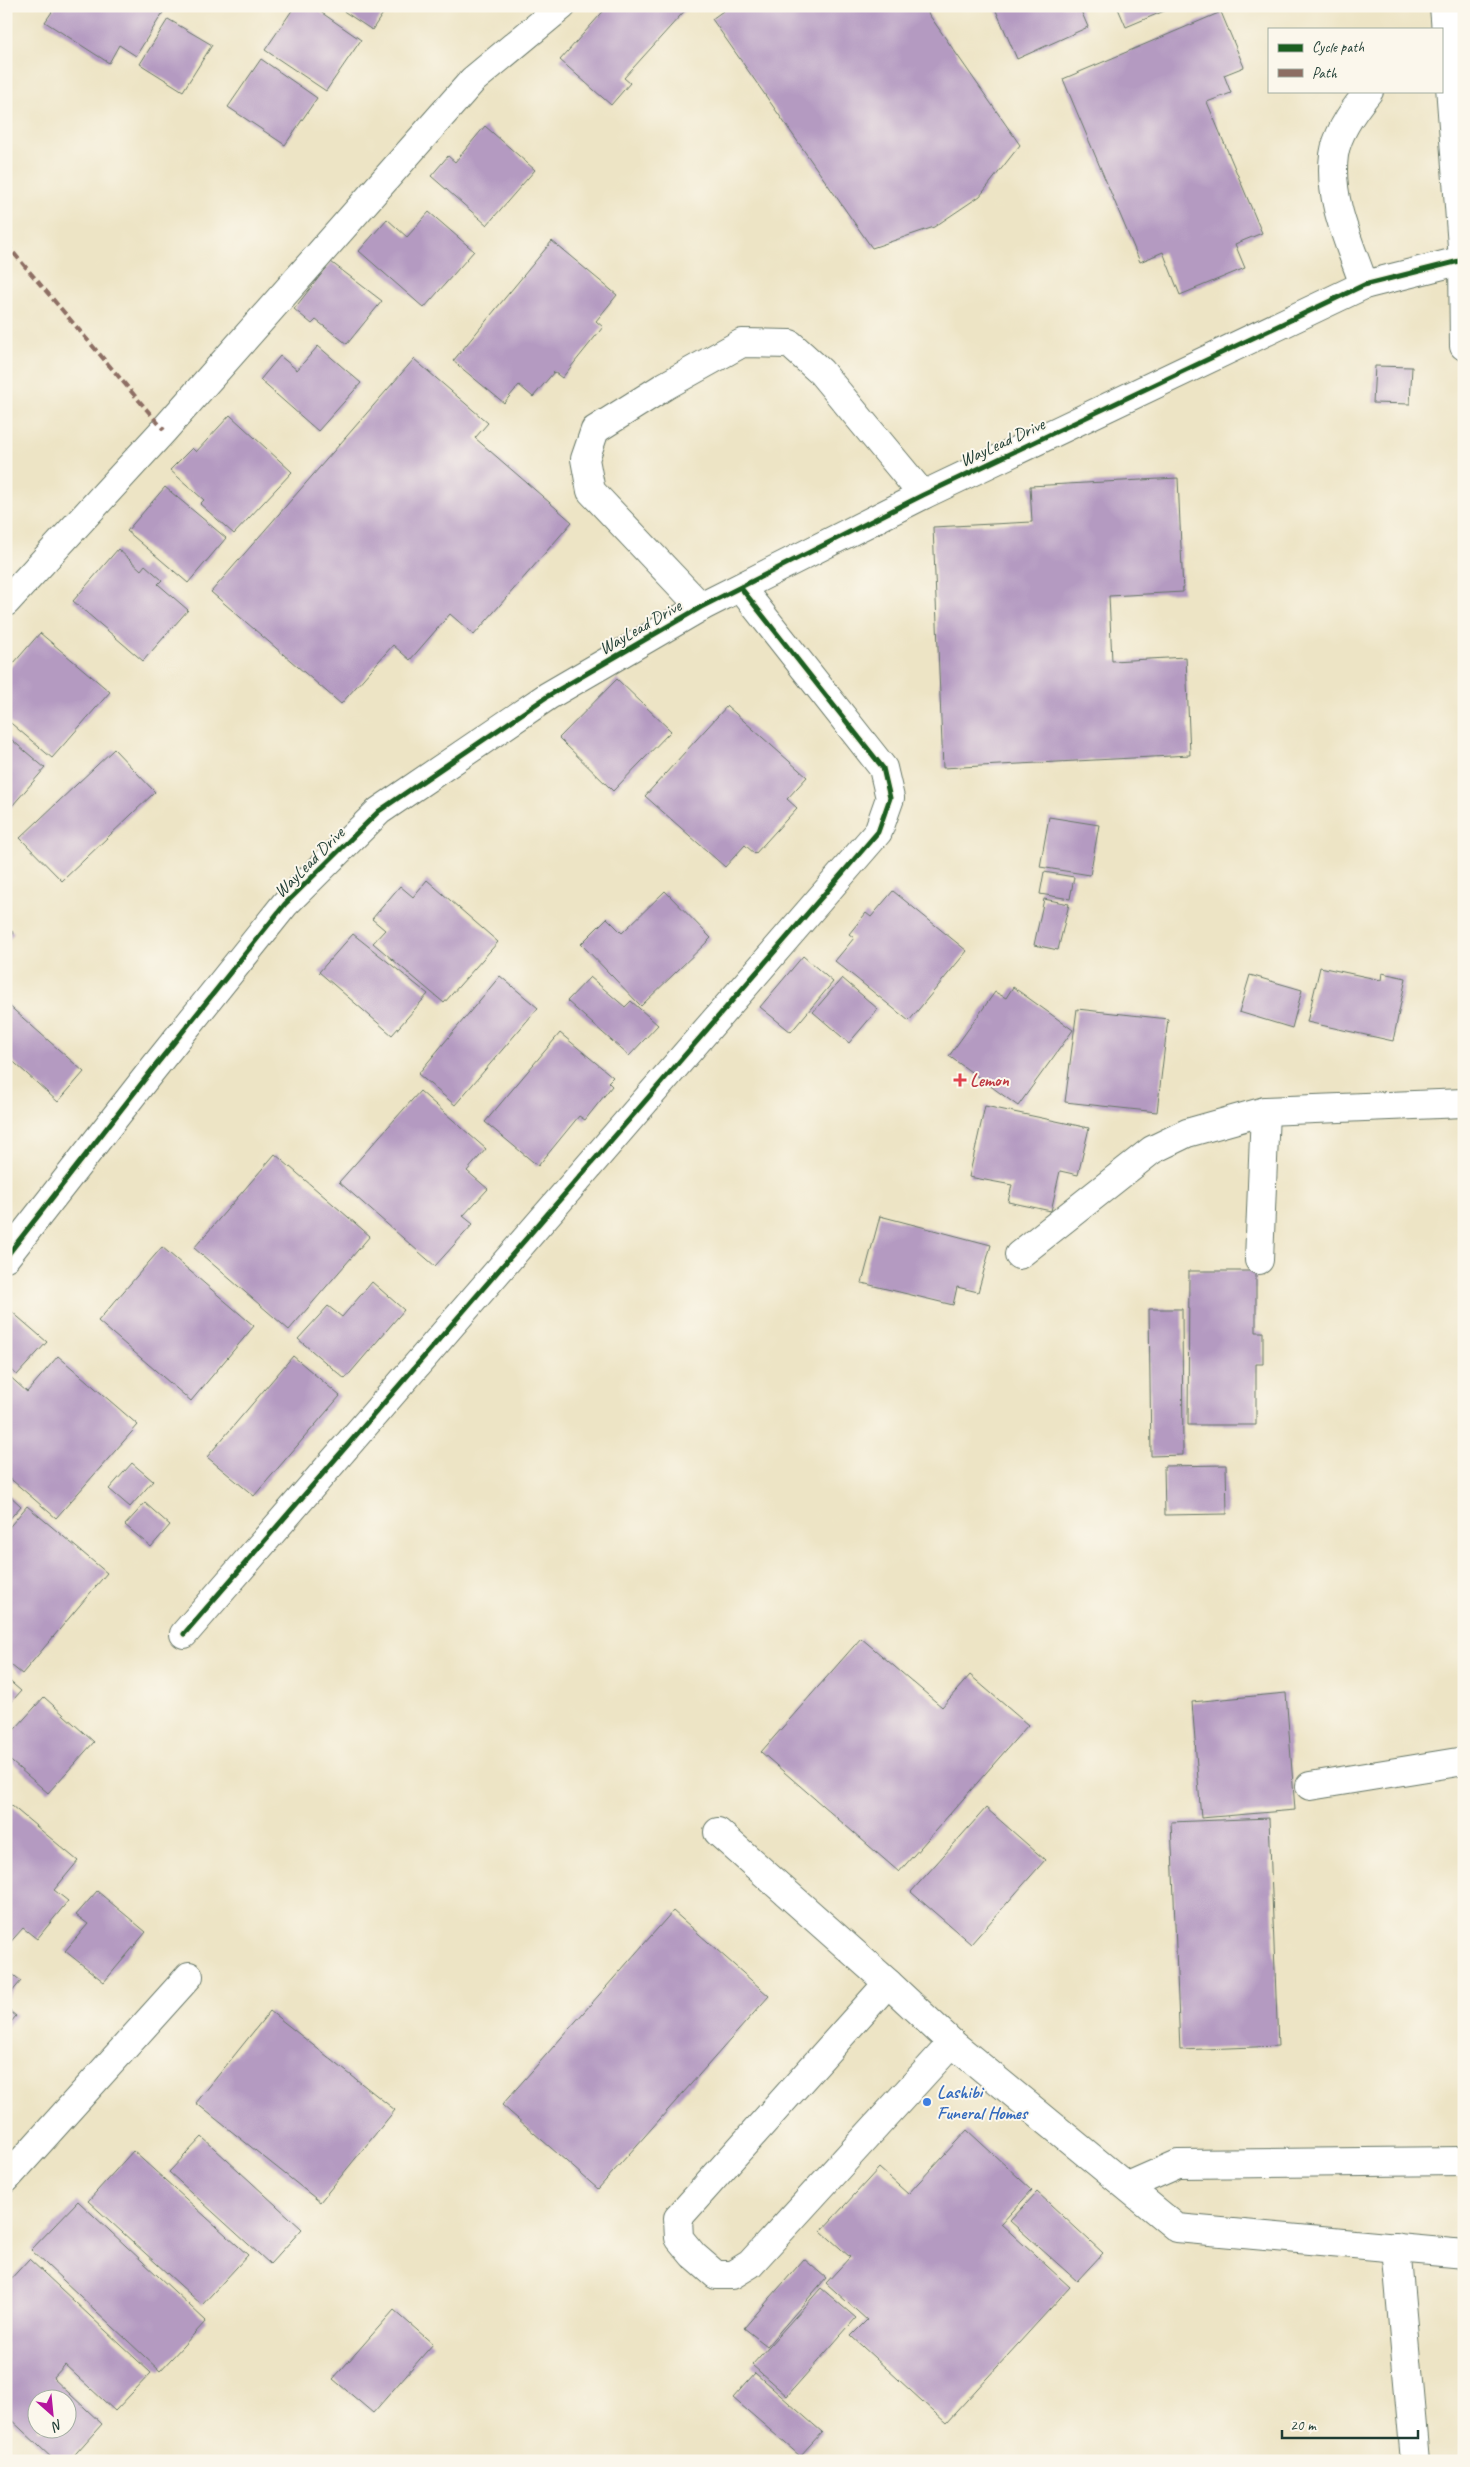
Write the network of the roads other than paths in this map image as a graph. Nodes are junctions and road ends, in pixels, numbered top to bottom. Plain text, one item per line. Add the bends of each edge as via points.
1 (562, 6) edge
2 (1442, 29) edge
3 (1368, 92) edge
4 (1463, 260) edge
5 (1364, 285) junction
6 (1464, 346) edge
7 (923, 495) junction
8 (741, 588) junction
9 (6, 602) edge
10 (701, 608) junction
11 (1464, 1103) edge
12 (1265, 1112) junction
13 (1019, 1255) dead end
14 (6, 1257) edge
15 (1258, 1260) dead end
16 (184, 1634) dead end
17 (1464, 1761) edge
18 (1310, 1786) dead end
19 (718, 1832) dead end
20 (189, 1976) dead end
21 (888, 1983) junction
22 (952, 2043) junction
23 (1464, 2161) edge
24 (6, 2179) edge
25 (1128, 2186) junction
26 (1396, 2248) junction
27 (1464, 2254) edge
28 (1415, 2461) edge

1 - 9 street via 472,80 164,430
2 - 4 street
3 - 5 street via 1350,115 1334,154 1335,199
4 - 5 street, WayLead Drive
4 - 6 street
5 - 7 street, WayLead Drive
7 - 8 street, WayLead Drive
7 - 10 street via 822,372 790,344 742,343 595,430 585,459 592,491
8 - 10 street, WayLead Drive
8 - 16 street via 883,768 890,798 878,832
10 - 14 street, WayLead Drive via 548,696 379,811 286,904
11 - 12 street
12 - 13 street via 1187,1133 1152,1150
12 - 15 street
17 - 18 street
19 - 21 street
20 - 24 street
21 - 22 street
21 - 22 street via 678,2218 679,2238 693,2255 716,2275 732,2275 750,2264
22 - 25 street
23 - 25 street via 1178,2164
25 - 26 street via 1177,2228
26 - 27 street
26 - 28 street

